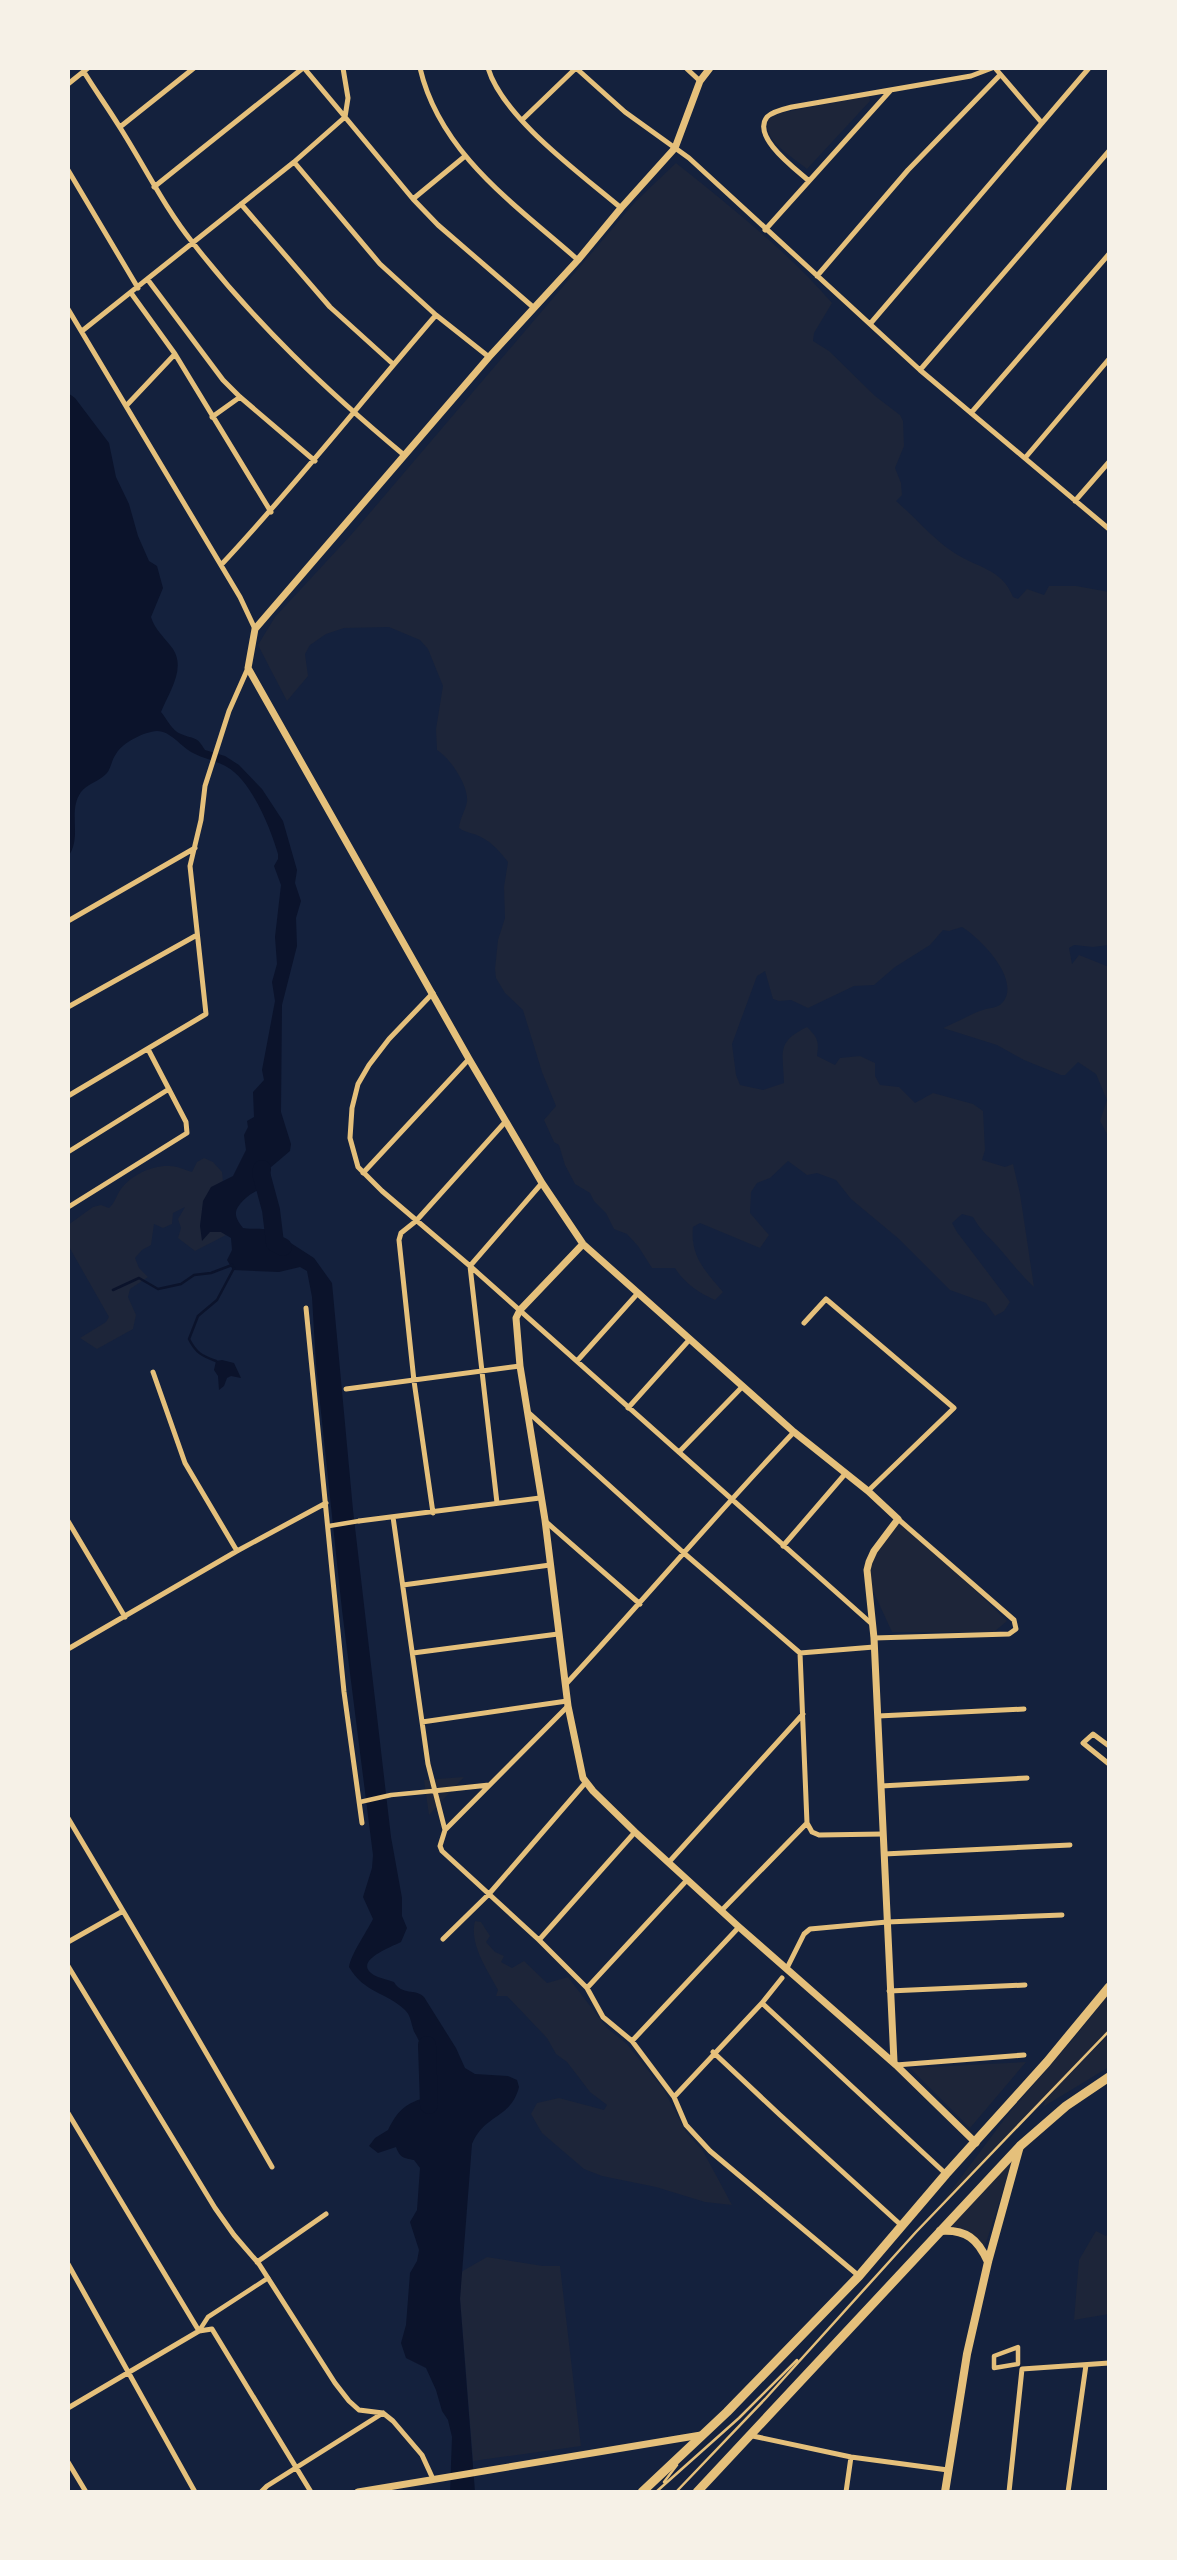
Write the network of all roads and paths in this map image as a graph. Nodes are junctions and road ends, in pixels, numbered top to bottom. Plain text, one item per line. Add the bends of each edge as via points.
1 (194, 68) edge
2 (304, 68) edge
3 (343, 68) edge
4 (419, 68) edge
5 (488, 68) edge
6 (576, 68) edge
7 (686, 68) edge
8 (710, 68) edge
9 (993, 68) edge
10 (1089, 68) edge
11 (86, 70) edge
12 (1000, 75) junction
13 (700, 81) junction
14 (68, 84) edge
15 (890, 91) junction
16 (345, 117) junction
17 (522, 120) junction
18 (1042, 123) junction
19 (120, 127) junction
20 (675, 148) junction
21 (1109, 151) edge
22 (464, 157) junction
23 (294, 162) junction
24 (68, 170) edge
25 (810, 181) junction
26 (154, 187) junction
27 (413, 199) junction
28 (241, 204) junction
29 (621, 208) junction
30 (765, 230) junction
31 (192, 243) junction
32 (1109, 254) edge
33 (578, 260) junction
34 (817, 276) junction
35 (148, 280) junction
36 (138, 288) junction
37 (131, 292) junction
38 (533, 307) junction
39 (68, 309) edge
40 (436, 316) junction
41 (870, 324) junction
42 (82, 331) junction
43 (175, 354) junction
44 (489, 357) junction
45 (1109, 359) edge
46 (393, 364) junction
47 (920, 370) junction
48 (240, 397) junction
49 (126, 405) junction
50 (353, 412) junction
51 (971, 412) junction
52 (212, 417) junction
53 (404, 455) junction
54 (1025, 458) junction
55 (315, 461) junction
56 (1109, 462) edge
57 (1075, 501) junction
58 (271, 512) junction
59 (1109, 529) edge
60 (221, 565) junction
61 (256, 629) junction
62 (248, 668) junction
63 (195, 848) junction
64 (68, 921) edge
65 (197, 935) junction
66 (433, 993) junction
67 (68, 1007) edge
68 (148, 1049) junction
69 (469, 1059) junction
70 (169, 1089) junction
71 (68, 1096) edge
72 (506, 1121) junction
73 (68, 1152) edge
74 (363, 1173) junction
75 (542, 1183) junction
76 (70, 1206) dead end
77 (416, 1221) junction
78 (583, 1244) junction
79 (470, 1266) junction
80 (638, 1293) junction
81 (306, 1308) dead end
82 (520, 1310) junction
83 (804, 1323) dead end
84 (690, 1339) junction
85 (577, 1361) junction
86 (520, 1366) junction
87 (153, 1371) dead end
88 (482, 1371) junction
89 (414, 1381) junction
90 (743, 1386) junction
91 (346, 1389) dead end
92 (628, 1408) junction
93 (528, 1412) junction
94 (794, 1432) junction
95 (679, 1452) junction
96 (845, 1474) junction
97 (868, 1491) junction
98 (540, 1498) junction
99 (730, 1499) junction
100 (326, 1503) junction
101 (497, 1503) junction
102 (433, 1513) junction
103 (393, 1517) junction
104 (898, 1519) junction
105 (545, 1520) junction
106 (68, 1521) edge
107 (359, 1521) joint
108 (328, 1526) junction
109 (783, 1546) junction
110 (237, 1551) junction
111 (685, 1553) junction
112 (550, 1565) junction
113 (403, 1585) junction
114 (640, 1604) junction
115 (125, 1617) junction
116 (873, 1625) junction
117 (558, 1634) junction
118 (874, 1638) junction
119 (874, 1647) junction
120 (68, 1649) edge
121 (414, 1653) junction
122 (800, 1653) junction
123 (566, 1684) junction
124 (567, 1704) junction
125 (1024, 1709) dead end
126 (803, 1714) junction
127 (878, 1716) junction
128 (422, 1722) junction
129 (1109, 1746) edge
130 (1109, 1764) edge
131 (1027, 1778) dead end
132 (586, 1782) junction
133 (491, 1784) junction
134 (881, 1786) junction
135 (433, 1791) junction
136 (362, 1801) junction
137 (68, 1818) edge
138 (362, 1823) dead end
139 (807, 1823) junction
140 (445, 1830) junction
141 (635, 1832) junction
142 (883, 1834) junction
143 (1070, 1845) dead end
144 (884, 1854) junction
145 (669, 1863) junction
146 (687, 1880) junction
147 (489, 1894) junction
148 (123, 1910) junction
149 (722, 1910) junction
150 (1062, 1915) dead end
151 (887, 1922) junction
152 (739, 1927) junction
153 (443, 1939) dead end
154 (539, 1940) junction
155 (68, 1942) edge
156 (68, 1966) edge
157 (787, 1968) junction
158 (782, 1978) dead end
159 (1025, 1985) dead end
160 (1109, 1987) edge
161 (587, 1988) junction
162 (889, 1991) junction
163 (762, 2003) junction
164 (1109, 2031) edge
165 (632, 2041) junction
166 (713, 2052) junction
167 (1024, 2055) dead end
168 (895, 2064) junction
169 (1109, 2077) edge
170 (674, 2097) junction
171 (68, 2113) edge
172 (976, 2143) junction
173 (1020, 2146) junction
174 (272, 2167) dead end
175 (946, 2174) junction
176 (326, 2214) dead end
177 (902, 2226) junction
178 (940, 2231) junction
179 (257, 2262) junction
180 (988, 2262) junction
181 (68, 2264) edge
182 (859, 2276) junction
183 (268, 2278) junction
184 (199, 2331) junction
185 (820, 2338) junction
186 (994, 2356) joint
187 (1109, 2362) edge
188 (1086, 2365) junction
189 (128, 2373) junction
190 (68, 2408) edge
191 (383, 2413) junction
192 (702, 2435) junction
193 (748, 2435) junction
194 (688, 2448) junction
195 (851, 2457) junction
196 (68, 2462) edge
197 (296, 2468) junction
198 (948, 2470) junction
199 (433, 2479) junction
200 (658, 2490) edge
201 (86, 2492) edge
202 (194, 2492) edge
203 (261, 2492) edge
204 (311, 2492) edge
205 (358, 2492) edge
206 (642, 2492) edge
207 (677, 2492) edge
208 (697, 2492) edge
209 (846, 2492) edge
210 (945, 2492) edge
211 (1009, 2492) edge
212 (1068, 2492) edge

1 - 19 street
2 - 16 street
2 - 26 street
3 - 16 street via 348,98
4 - 22 street via 439,120
5 - 17 street
6 - 17 street
6 - 20 street
7 - 13 street
8 - 13 street
9 - 12 street
9 - 15 street
10 - 18 street
11 - 14 street
11 - 19 street
12 - 18 street
12 - 34 street via 908,170
13 - 20 street
15 - 25 street
15 - 25 street via 792,107 768,117 764,127 769,143
16 - 23 street
16 - 27 street
17 - 29 street
18 - 41 street
19 - 26 street
20 - 29 street
20 - 30 street
21 - 47 street
22 - 27 street
22 - 33 street
23 - 28 street
23 - 40 street via 380,264
24 - 36 street
25 - 30 street
26 - 31 street
27 - 38 street
28 - 31 street
28 - 46 street via 330,307
29 - 33 street
30 - 34 street
31 - 35 street
31 - 50 street via 281,346
32 - 51 street
33 - 38 street
34 - 41 street
35 - 36 street
35 - 48 street
36 - 37 street
37 - 42 street
37 - 43 street
38 - 44 street
39 - 42 street
40 - 44 street
40 - 46 street
41 - 47 street
42 - 49 street
43 - 49 street
43 - 52 street
44 - 53 street
45 - 54 street
46 - 50 street
47 - 51 street
48 - 52 street
48 - 55 street
49 - 60 street
50 - 53 street
50 - 55 street
51 - 54 street
52 - 58 street
53 - 61 street
54 - 57 street
55 - 58 street
56 - 57 street
57 - 59 street
58 - 60 street
60 - 61 street
61 - 62 street
62 - 63 street via 217,747
62 - 66 street
63 - 64 street
63 - 65 street via 190,877
65 - 67 street
65 - 68 street via 207,1010 204,1017
66 - 69 street
66 - 74 street via 389,1039 358,1084 350,1138
68 - 70 street
68 - 71 street
69 - 72 street
69 - 74 street
70 - 73 street
70 - 76 street via 188,1127 185,1135
72 - 75 street
72 - 77 street
74 - 77 street
75 - 78 street
75 - 79 street
77 - 79 street
77 - 89 street via 401,1233 399,1247
78 - 80 street
78 - 82 street
79 - 82 street
79 - 88 street
80 - 84 street
80 - 85 street
81 - 100 street
82 - 85 street
82 - 86 street via 516,1318
83 - 97 street via 826,1298 954,1408
84 - 90 street
84 - 92 street
85 - 92 street
86 - 88 street
86 - 93 street
87 - 110 street via 185,1463
88 - 89 street
88 - 101 street
89 - 91 street
89 - 102 street
90 - 94 street
90 - 95 street
92 - 95 street
93 - 98 street
93 - 111 street
94 - 96 street
94 - 99 street
95 - 99 street
96 - 97 street
96 - 109 street
97 - 104 street
98 - 101 street
98 - 105 street
99 - 109 street
99 - 111 street
100 - 108 street
100 - 110 street
101 - 102 street
102 - 103 street
103 - 107 street
103 - 113 street
104 - 116 street via 869,1562
104 - 118 street via 1014,1620 1016,1629 1009,1634
105 - 112 street
105 - 114 street
106 - 115 street
107 - 108 street
108 - 136 street via 344,1692
109 - 116 street
110 - 115 street
111 - 114 street
111 - 122 street
112 - 113 street
112 - 117 street
113 - 121 street
114 - 123 street
115 - 120 street
116 - 118 street
117 - 121 street
117 - 123 street
118 - 119 street
119 - 122 street
119 - 127 street
121 - 128 street
122 - 126 street
123 - 124 street
124 - 128 street
124 - 132 street via 579,1769
124 - 133 street
125 - 127 street
126 - 139 street
126 - 145 street
127 - 134 street
128 - 135 street
129 - 130 street via 1093,1734 1083,1742
131 - 134 street
132 - 141 street
132 - 147 street
133 - 135 street
133 - 140 street
134 - 142 street
135 - 136 street
135 - 140 street
136 - 138 street
137 - 148 street
139 - 142 street via 819,1835
139 - 149 street
140 - 147 street via 442,1851
141 - 145 street
141 - 154 street
142 - 144 street
143 - 144 street
144 - 151 street
145 - 146 street
146 - 149 street
146 - 161 street
147 - 153 street
147 - 154 street
148 - 155 street
148 - 174 street
149 - 152 street
150 - 151 street
151 - 157 street via 807,1930
151 - 162 street
152 - 157 street
152 - 165 street
154 - 161 street
156 - 179 street via 215,2208
157 - 168 street
158 - 163 street
159 - 162 street
160 - 172 highway
161 - 165 street via 605,2020
162 - 168 street
163 - 166 street
163 - 175 street
164 - 185 lane
165 - 170 street
166 - 170 street
166 - 177 street
167 - 168 street
168 - 172 street
169 - 173 highway via 1066,2105
170 - 182 street via 686,2125 710,2151
171 - 184 street
172 - 175 highway
173 - 178 highway
173 - 180 main road
175 - 177 highway
176 - 179 street
177 - 182 highway
178 - 180 main road via 968,2234
178 - 193 highway
179 - 183 street
180 - 198 main road
181 - 189 street
182 - 192 highway
183 - 184 street via 208,2317
183 - 191 street via 355,2408
184 - 189 street
184 - 197 street via 212,2329 215,2333
185 - 200 lane via 740,2418
185 - 207 lane
186 - 186 street via 994,2368 1018,2364 1018,2347
187 - 188 street
188 - 211 street via 1021,2369
188 - 212 street
189 - 190 street
189 - 202 street
191 - 197 street
191 - 199 street via 422,2455
192 - 194 highway
192 - 199 street
193 - 195 street
193 - 208 highway
194 - 200 lane
194 - 206 highway
195 - 198 street
195 - 209 street
196 - 201 street
197 - 203 street
197 - 204 street
198 - 210 main road
199 - 205 street

